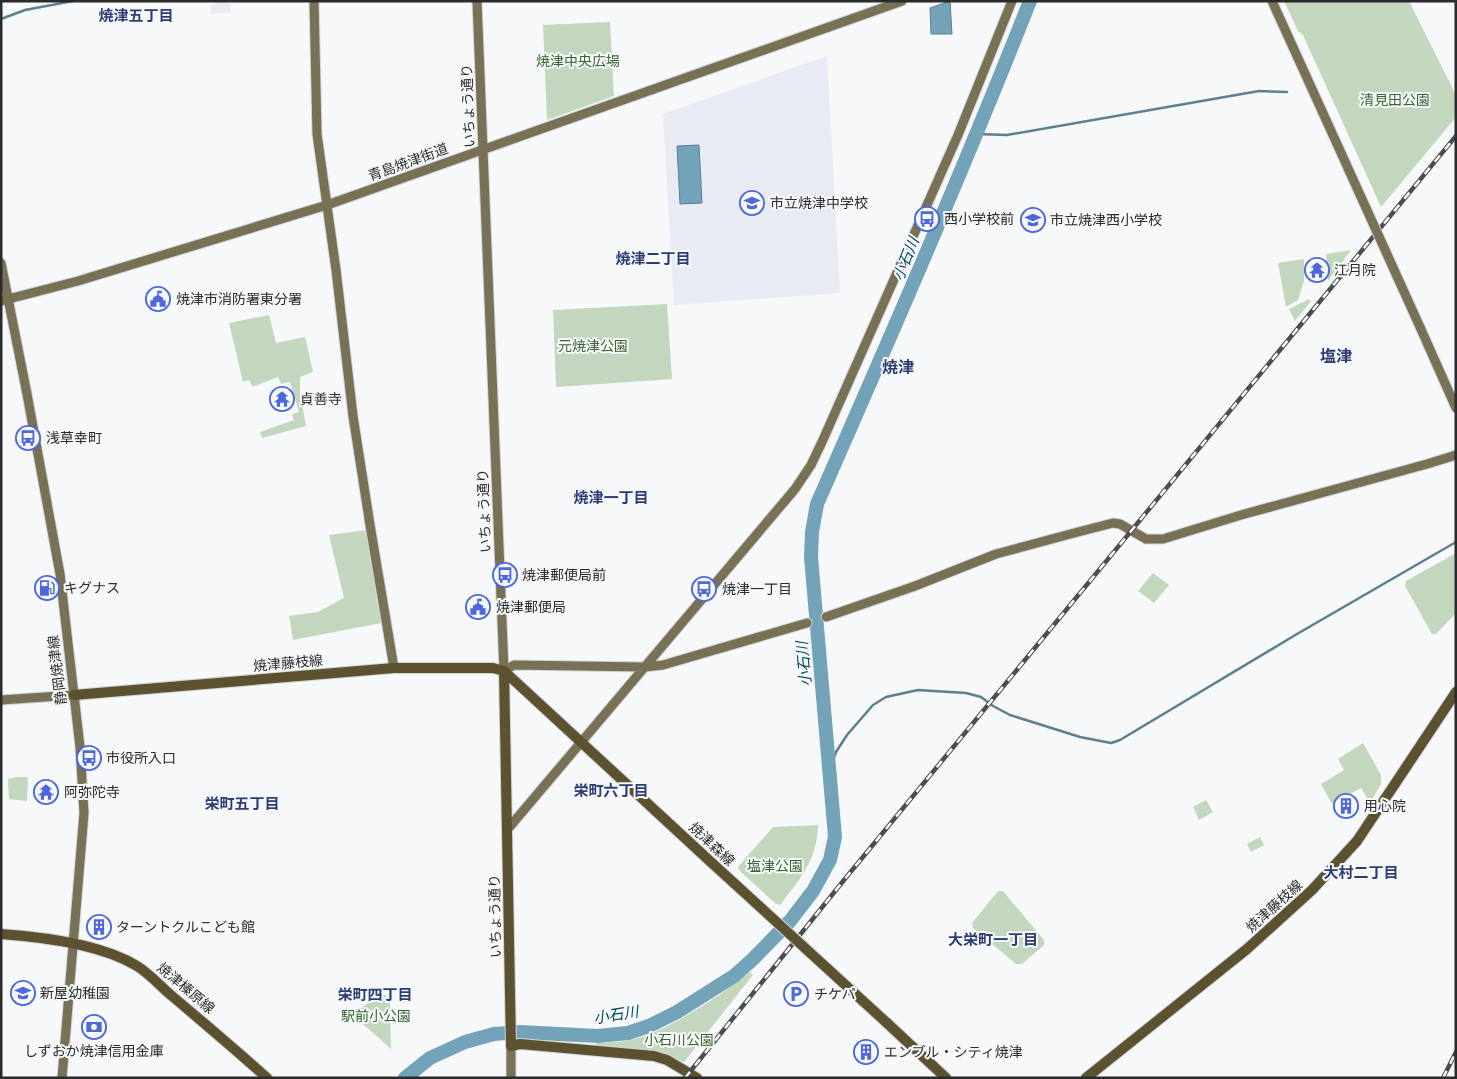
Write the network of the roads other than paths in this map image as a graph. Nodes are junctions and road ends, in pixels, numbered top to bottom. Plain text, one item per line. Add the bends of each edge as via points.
1 (314, 1) edge
2 (477, 1) edge
3 (902, 1) edge
4 (1012, 1) edge
5 (1272, 1) edge
6 (483, 150) junction
7 (327, 205) junction
8 (1, 263) edge
9 (5, 300) edge
10 (1454, 403) edge
11 (1456, 455) edge
12 (826, 617) dead end
13 (808, 623) dead end
14 (645, 667) junction
15 (394, 668) junction
16 (504, 671) junction
17 (1456, 692) edge
18 (74, 695) junction
19 (1, 700) edge
20 (581, 742) junction
21 (507, 830) junction
22 (1, 934) edge
23 (73, 944) junction
24 (511, 1043) junction
25 (62, 1078) edge
26 (267, 1078) edge
27 (512, 1078) edge
28 (697, 1078) edge
29 (946, 1078) edge
30 (1086, 1078) edge

1 - 7 street via 317,134
2 - 6 street, いちょう通り
3 - 6 street, 青島焼津街道
4 - 14 street via 954,144 811,466
5 - 10 street, bridge
6 - 7 street, 青島焼津街道
6 - 16 street, いちょう通り
7 - 9 street, 青島焼津街道
7 - 15 street via 353,416
8 - 9 street, 静岡焼津線
9 - 18 street, 静岡焼津線 via 60,574
11 - 12 street via 1163,539 1146,539 1113,523 996,554
13 - 14 street via 663,665
14 - 16 street via 514,665
14 - 20 street
15 - 16 main road, 焼津藤枝線 via 493,668
15 - 18 main road, 焼津藤枝線
16 - 20 main road, 焼津森線
16 - 21 main road, いちょう通り
17 - 30 main road, 焼津藤枝線 via 1357,841 1312,890 1247,949
18 - 19 street
18 - 23 street, 静岡焼津線 via 84,813
20 - 21 street
20 - 29 main road, 焼津森線, bridge
21 - 24 main road, いちょう通り
22 - 23 main road, 焼津榛原線 via 43,937
23 - 25 street, 静岡焼津線
23 - 26 main road, 焼津榛原線 via 106,952 142,969
24 - 27 street
24 - 28 main road via 654,1056 668,1060

